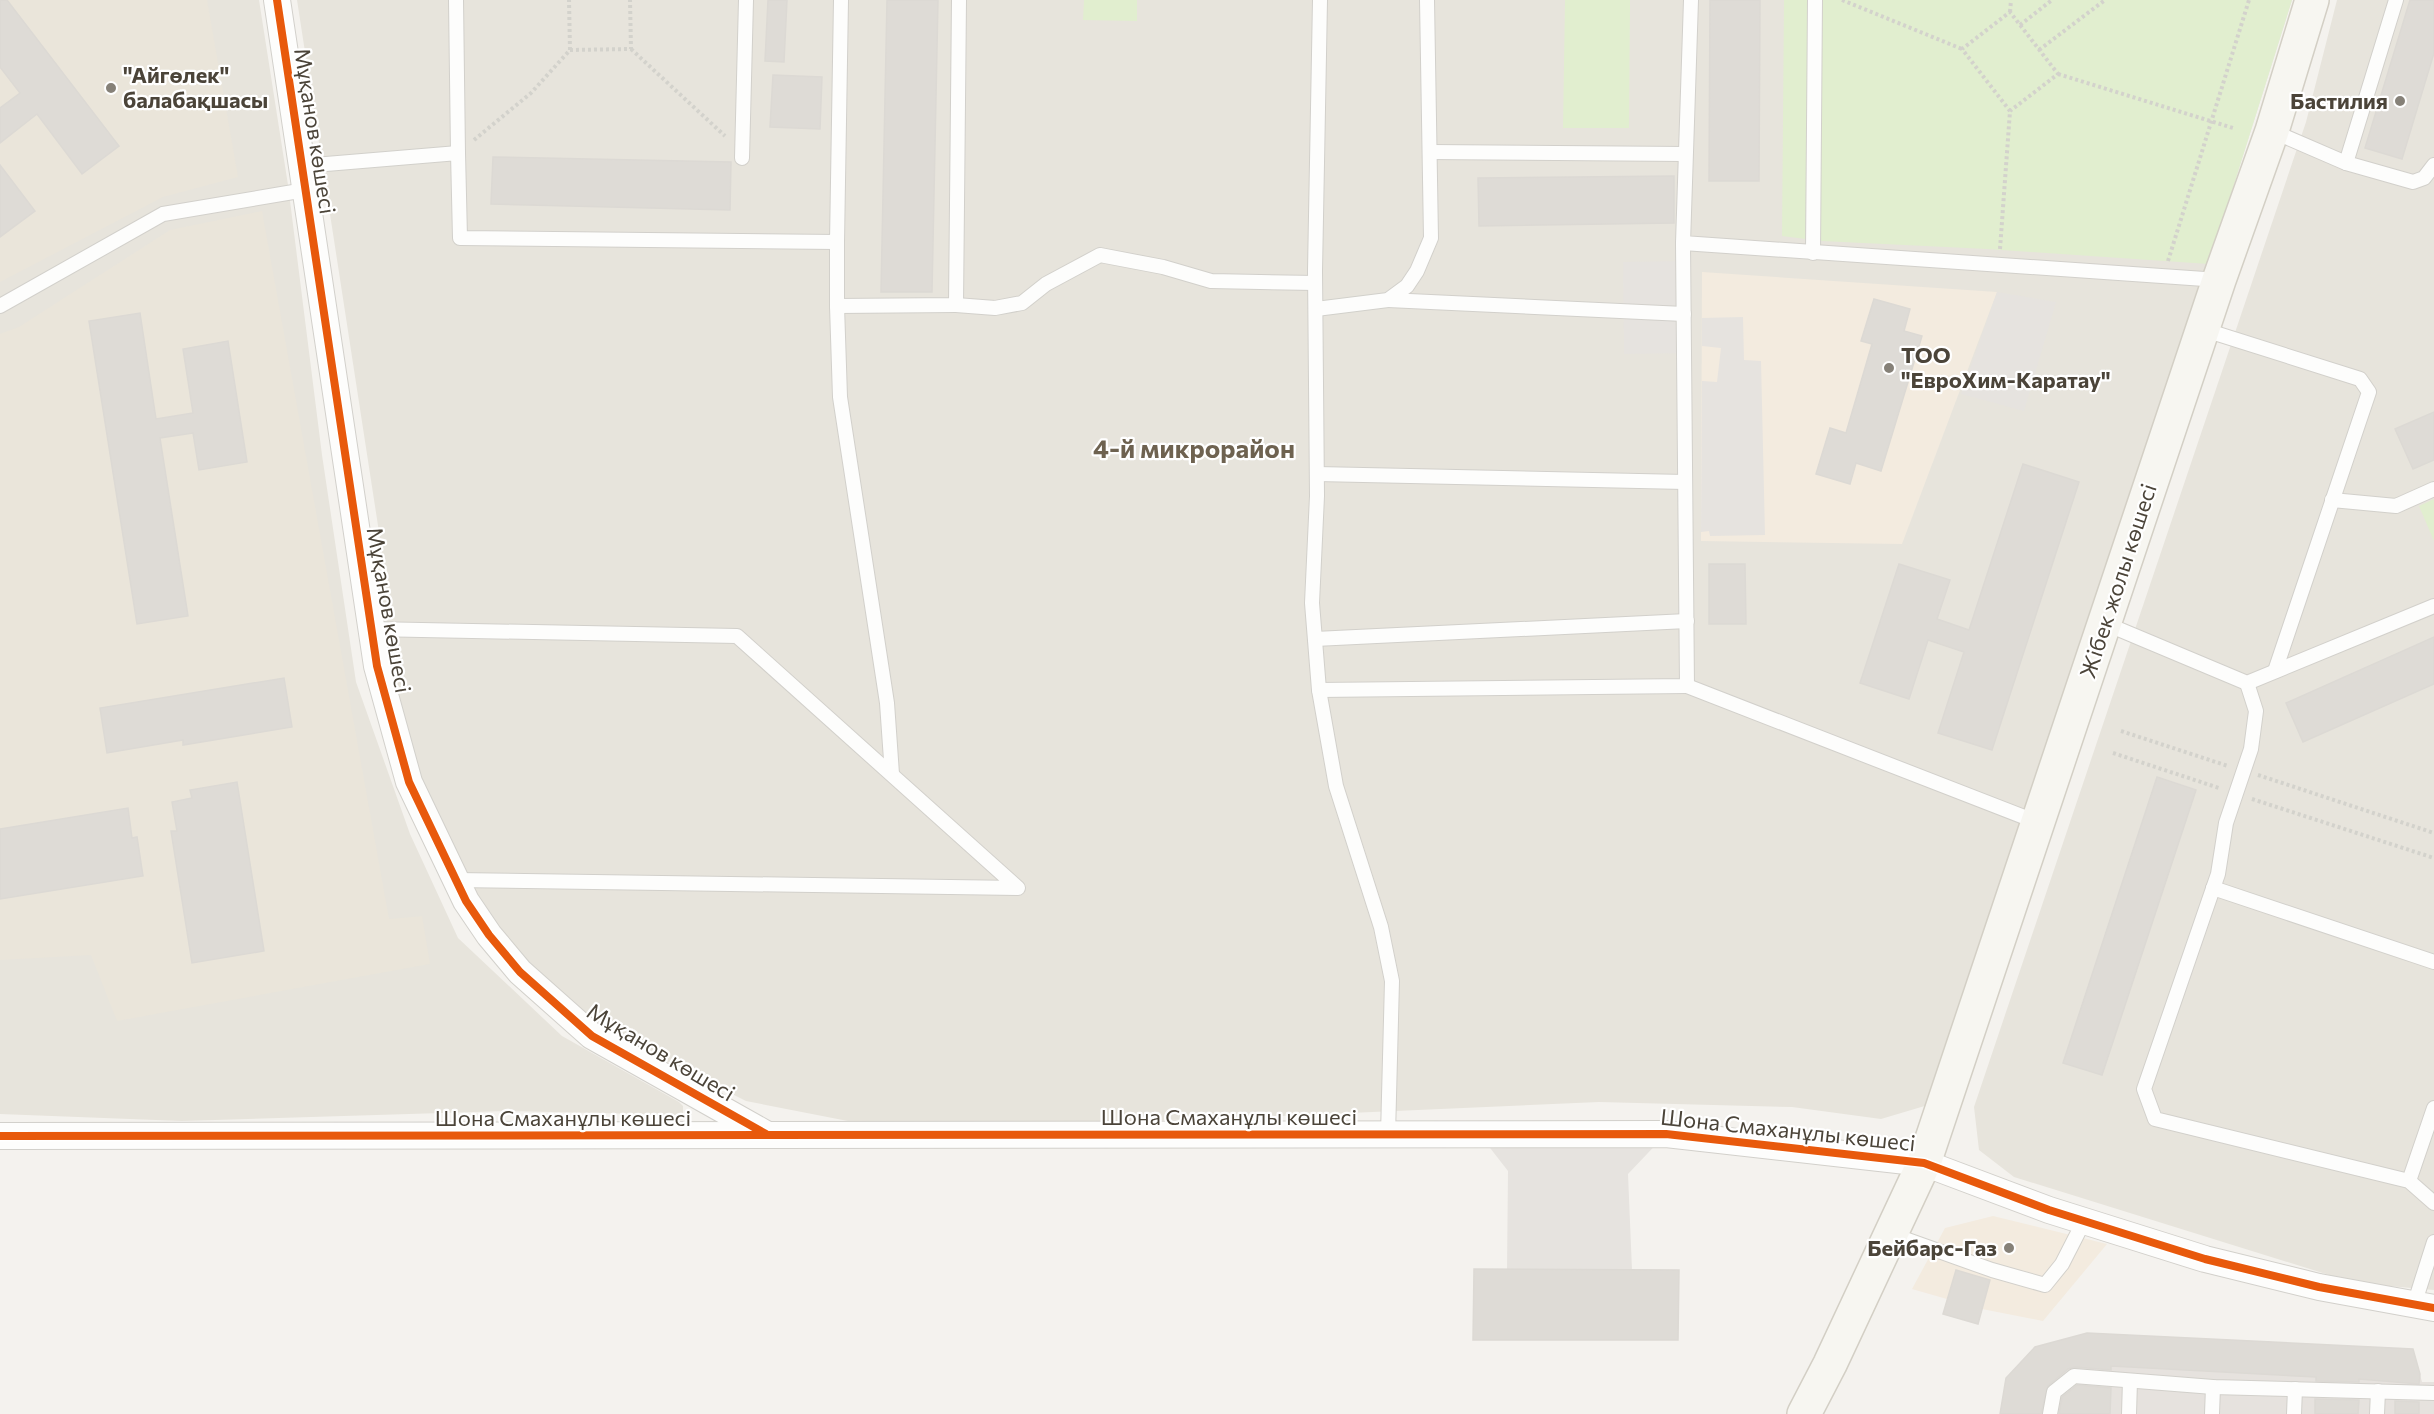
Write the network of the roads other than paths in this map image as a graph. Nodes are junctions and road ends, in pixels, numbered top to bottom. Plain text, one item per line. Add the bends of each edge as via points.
1 (277, 0) edge
2 (456, 0) edge
3 (746, 0) edge
4 (841, 0) edge
5 (959, 0) edge
6 (1320, 0) edge
7 (1427, 0) edge
8 (1690, 0) edge
9 (1815, 0) edge
10 (2312, 0) edge
11 (2396, 0) edge
12 (2272, 131) junction
13 (1430, 152) junction
14 (458, 153) junction
15 (1685, 154) junction
16 (742, 158) road end
17 (2346, 163) junction
18 (2434, 165) edge
19 (303, 178) junction
20 (837, 242) junction
21 (1683, 243) junction
22 (1813, 254) junction
23 (2219, 280) junction
24 (1316, 283) junction
25 (1388, 300) junction
26 (956, 305) junction
27 (0, 306) edge
28 (837, 306) junction
29 (1316, 309) junction
30 (1684, 314) junction
31 (2202, 329) junction
32 (1317, 474) junction
33 (1685, 482) junction
34 (2434, 489) edge
35 (2332, 500) junction
36 (2434, 606) edge
37 (1687, 621) junction
38 (2104, 623) junction
39 (371, 629) junction
40 (1314, 639) junction
41 (2276, 671) junction
42 (2247, 682) junction
43 (1687, 686) junction
44 (1319, 690) junction
45 (892, 774) junction
46 (2038, 822) junction
47 (456, 880) junction
48 (2213, 888) junction
49 (2434, 962) edge
50 (2434, 1108) edge
51 (1388, 1135) junction
52 (0, 1136) edge
53 (769, 1136) junction
54 (1924, 1162) junction
55 (2409, 1181) junction
56 (2434, 1203) edge
57 (2084, 1221) junction
58 (1891, 1233) junction
59 (2434, 1242) edge
60 (2424, 1306) edge
61 (2130, 1381) junction
62 (2213, 1387) junction
63 (2295, 1389) junction
64 (2378, 1391) junction
65 (2434, 1393) edge
66 (1804, 1414) edge
67 (2050, 1414) edge
68 (2129, 1414) edge
69 (2212, 1414) edge
70 (2294, 1414) edge
71 (2377, 1414) edge

1 - 19 street, Мұқанов көшесі
2 - 14 lane
3 - 16 lane
4 - 20 lane
5 - 26 lane
6 - 24 lane
7 - 13 lane
8 - 15 lane
9 - 22 lane
10 - 12 main road, Жібек жолы көшесі
11 - 17 lane
12 - 17 lane
12 - 23 main road, Жібек жолы көшесі
13 - 15 lane
13 - 25 lane via 1431,237 1407,286
14 - 19 lane
14 - 20 lane via 460,238
15 - 21 lane
17 - 18 lane via 2413,182 2424,178
19 - 27 lane via 163,214
19 - 39 street, Мұқанов көшесі
20 - 28 lane
21 - 22 lane
21 - 30 lane
22 - 23 lane
23 - 31 main road, Жібек жолы көшесі
24 - 26 lane via 1211,280 1100,255 1046,284 1022,303 995,308
24 - 29 lane
25 - 29 lane
25 - 30 lane
26 - 28 lane
28 - 45 lane via 840,397 887,703
29 - 32 lane
30 - 33 lane
31 - 35 lane via 2360,379 2369,392
31 - 38 main road, Жібек жолы көшесі
32 - 33 lane
32 - 40 lane
33 - 37 lane
34 - 35 lane via 2396,506
35 - 41 lane
36 - 41 lane
37 - 40 lane
37 - 43 lane
38 - 42 lane
38 - 46 main road, Жібек жолы көшесі
39 - 45 lane via 737,636
39 - 47 street, Мұқанов көшесі via 377,666 409,782
40 - 44 lane
41 - 42 lane
42 - 48 lane via 2256,711 2251,748 2226,823
43 - 44 lane
43 - 46 lane
44 - 51 lane via 1336,786 1382,927 1392,981
45 - 47 lane via 1018,888
46 - 54 main road, Жібек жолы көшесі
47 - 53 street, Мұқанов көшесі via 466,902 514,965 592,1036
48 - 49 lane
48 - 55 lane via 2144,1089 2155,1119
50 - 55 lane
51 - 53 street, Шона Смаханұлы көшесі
51 - 54 street, Шона Смаханұлы көшесі via 1666,1134
52 - 53 street, Шона Смаханұлы көшесі
54 - 57 street, Шона Смаханұлы көшесі
54 - 58 main road, Жібек жолы көшесі
55 - 56 lane
57 - 58 lane via 2062,1264 2045,1285
57 - 60 street, Шона Смаханұлы көшесі via 2205,1259 2319,1287
58 - 66 main road, Жібек жолы көшесі
59 - 60 lane
61 - 62 lane
61 - 67 lane via 2074,1376 2054,1392
61 - 68 lane
62 - 63 lane
62 - 69 lane
63 - 64 lane
63 - 70 lane
64 - 65 lane
64 - 71 lane

